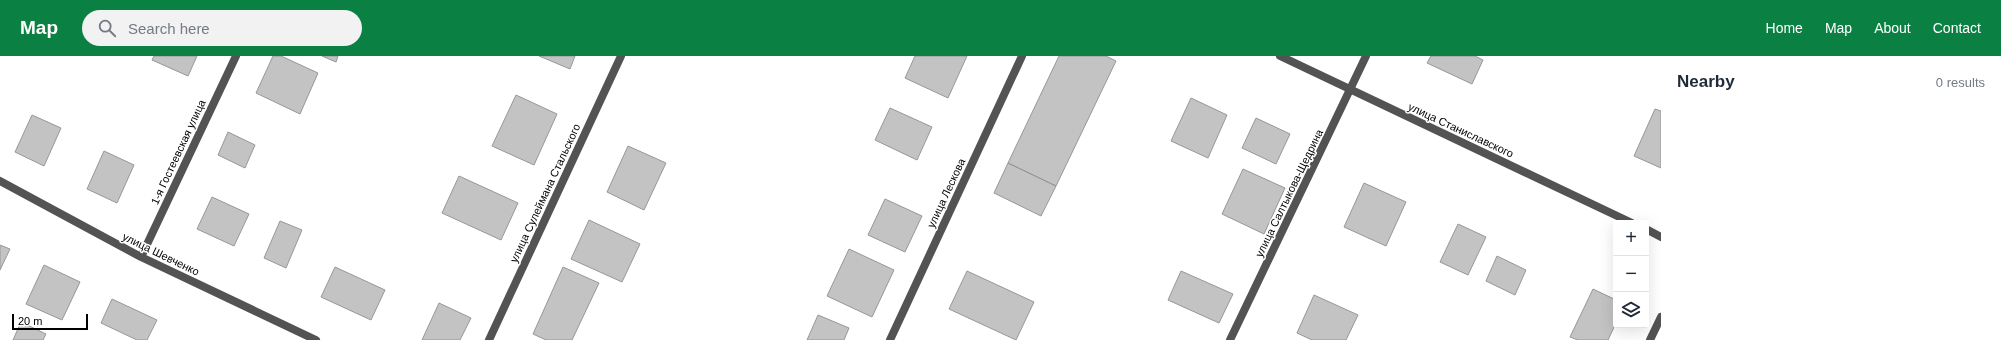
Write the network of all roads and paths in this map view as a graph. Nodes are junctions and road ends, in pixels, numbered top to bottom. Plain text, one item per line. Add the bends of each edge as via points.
1 (236, 56) edge
2 (621, 56) edge
3 (1022, 56) edge
4 (1280, 56) edge
5 (1366, 56) edge
6 (1351, 90) junction
7 (0, 181) edge
8 (1626, 220) edge
9 (1649, 230) edge
10 (1661, 236) edge
11 (141, 257) junction
12 (1661, 317) edge
13 (316, 340) edge
14 (488, 340) edge
15 (890, 340) edge
16 (1230, 340) edge
17 (1650, 340) edge

1 - 11 street, 1-я Гостеевская улица
2 - 14 street, улица Сулеймана Стальского
3 - 15 street, улица Лескова
4 - 6 street, улица Станиславского
5 - 6 street, улица Салтыкова-Щедрина
6 - 8 street, улица Станиславского
6 - 16 street, улица Салтыкова-Щедрина
7 - 11 street, улица Шевченко
9 - 10 street
11 - 13 street, улица Шевченко
12 - 17 street

